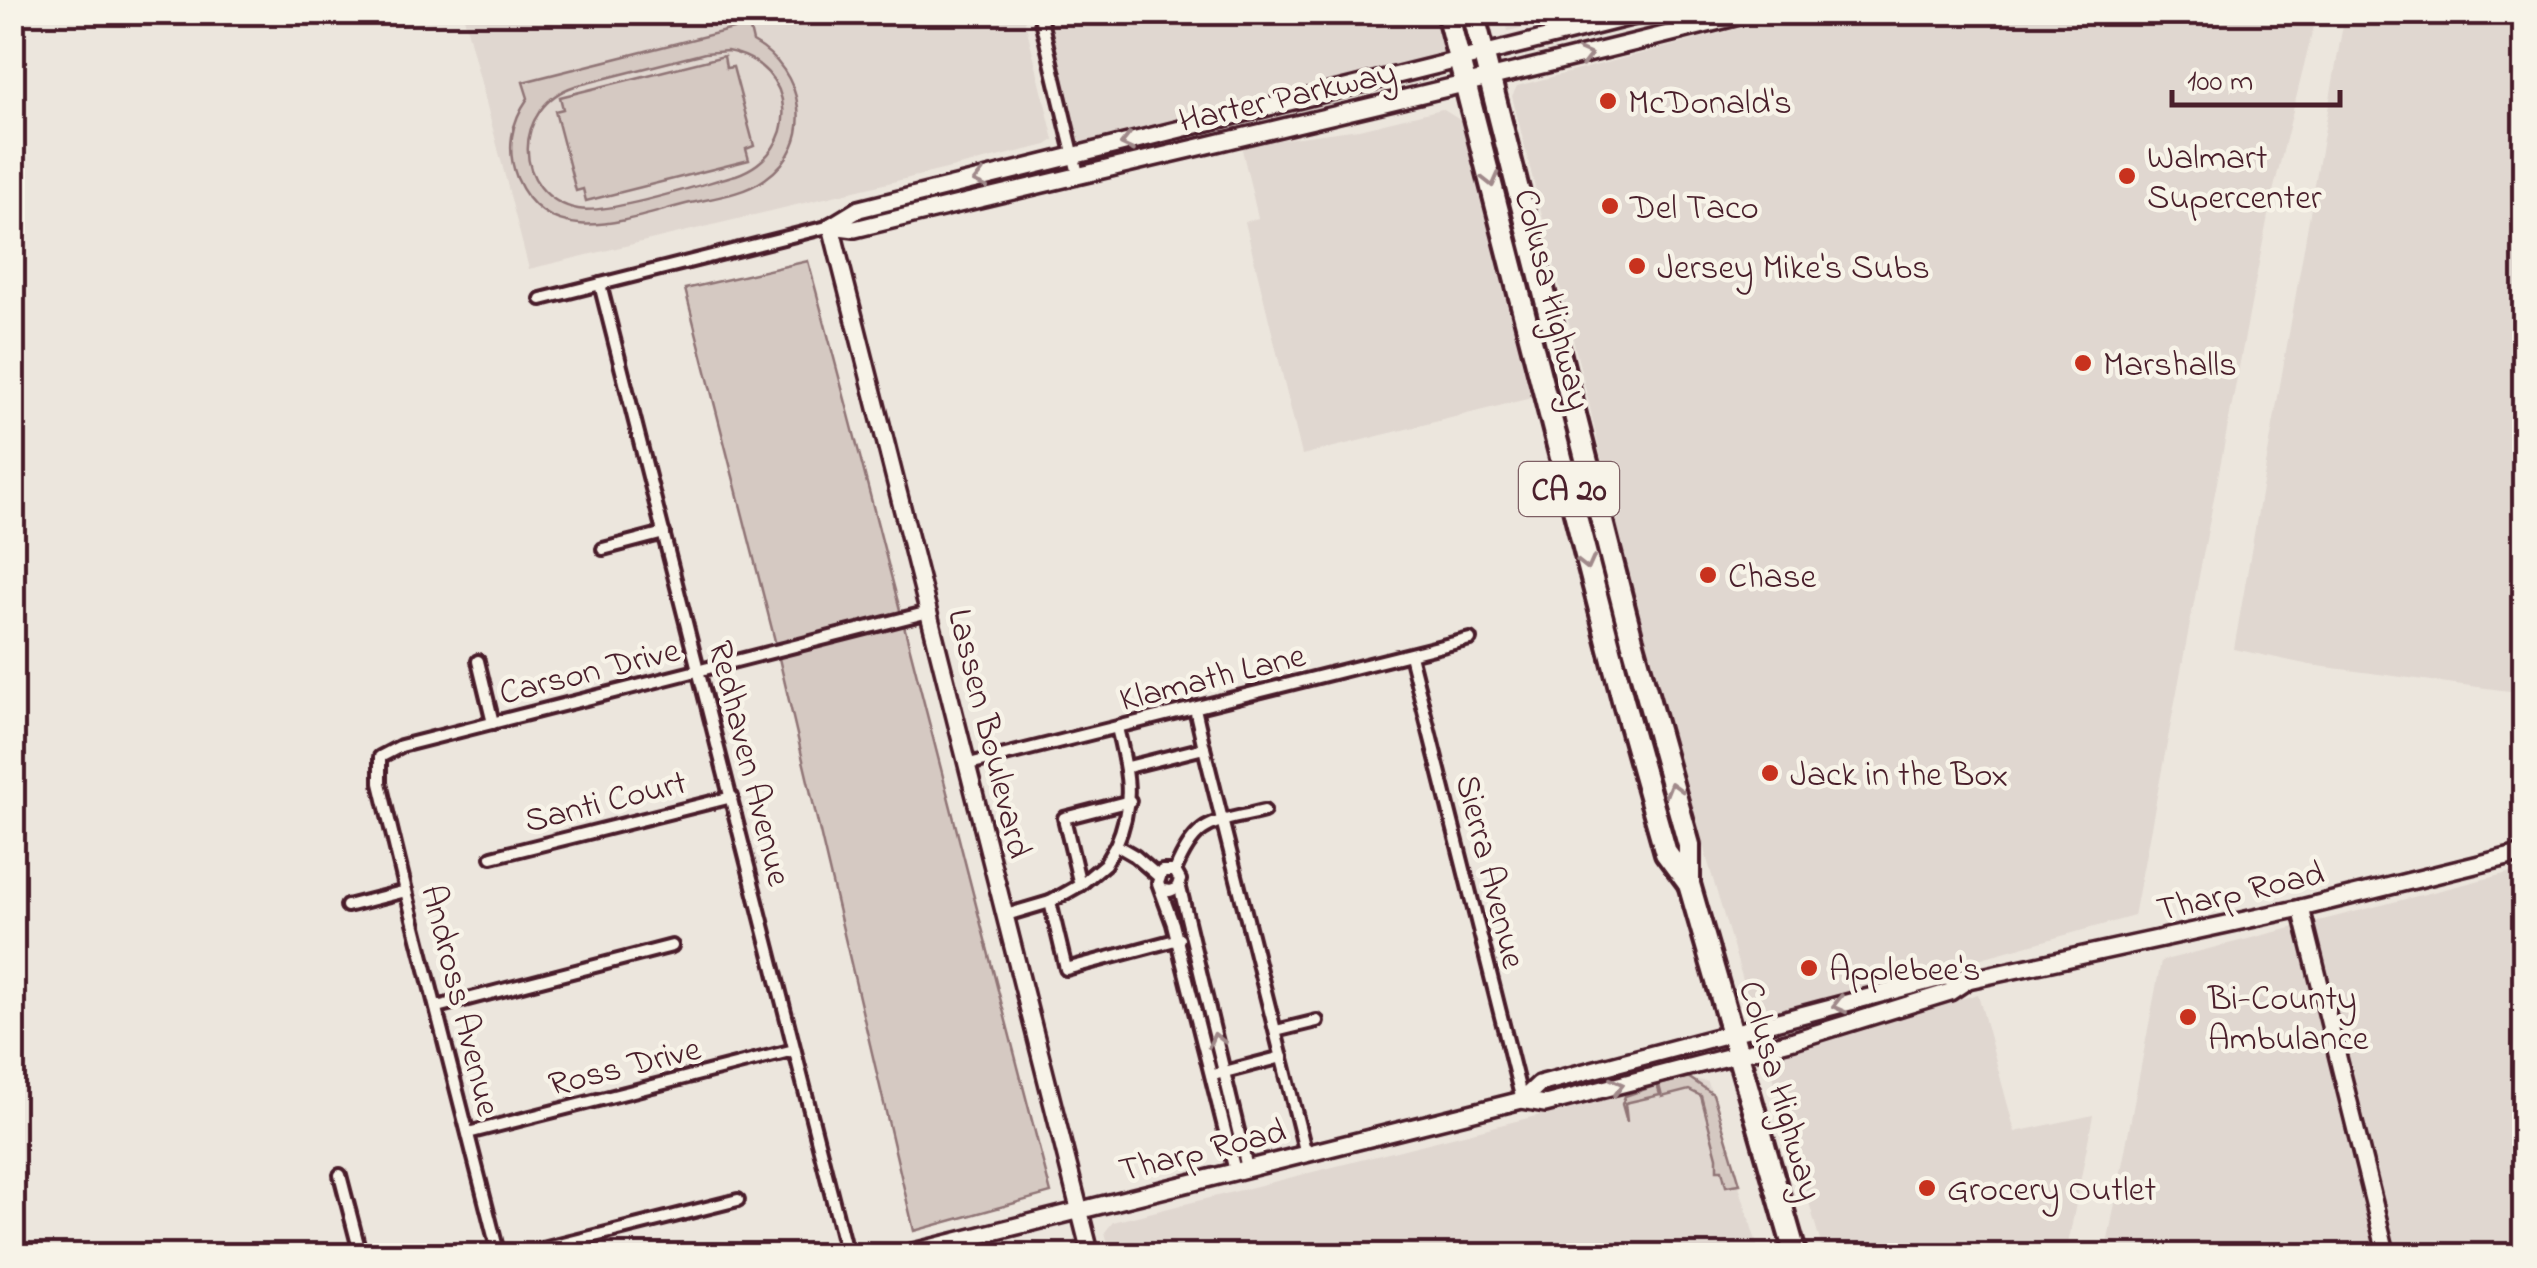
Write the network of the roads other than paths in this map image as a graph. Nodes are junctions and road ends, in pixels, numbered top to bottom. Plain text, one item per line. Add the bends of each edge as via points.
1 (1039, 12) edge
2 (1447, 12) edge
3 (1473, 12) edge
4 (1651, 12) edge
5 (1755, 12) edge
6 (1484, 55) junction
7 (1460, 61) junction
8 (1490, 80) junction
9 (1466, 86) junction
10 (1074, 156) junction
11 (1078, 174) junction
12 (831, 226) junction
13 (600, 284) junction
14 (541, 299) dead end
15 (664, 533) junction
16 (603, 549) dead end
17 (930, 612) junction
18 (1470, 640) dead end
19 (1410, 655) junction
20 (478, 661) dead end
21 (699, 670) junction
22 (1195, 708) junction
23 (493, 723) junction
24 (1118, 728) junction
25 (1204, 748) junction
26 (380, 757) joint
27 (968, 764) junction
28 (1128, 766) junction
29 (732, 797) junction
30 (1130, 802) junction
31 (1264, 811) dead end
32 (1222, 821) junction
33 (1116, 845) junction
34 (2524, 852) edge
35 (492, 857) dead end
36 (1175, 871) junction
37 (1158, 876) junction
38 (1179, 884) junction
39 (1689, 884) junction
40 (1080, 885) junction
41 (1163, 890) junction
42 (406, 891) junction
43 (1050, 902) junction
44 (347, 906) dead end
45 (2301, 908) junction
46 (1006, 915) junction
47 (1190, 936) junction
48 (1177, 940) junction
49 (672, 946) dead end
50 (1968, 980) junction
51 (437, 1006) junction
52 (1318, 1021) dead end
53 (1276, 1031) junction
54 (1732, 1032) junction
55 (794, 1050) junction
56 (1739, 1054) junction
57 (1282, 1057) junction
58 (1224, 1072) junction
59 (1211, 1075) junction
60 (1522, 1100) junction
61 (468, 1133) junction
62 (1306, 1154) junction
63 (1241, 1170) junction
64 (340, 1175) dead end
65 (738, 1200) dead end
66 (1080, 1210) junction
67 (361, 1256) edge
68 (499, 1256) edge
69 (515, 1256) edge
70 (846, 1256) edge
71 (898, 1256) edge
72 (1092, 1256) edge
73 (1796, 1256) edge
74 (2387, 1256) edge

1 - 10 street
2 - 7 highway, Colusa Highway / CA 20
3 - 6 highway, CA 20
4 - 6 street, Harter Parkway
8 -> 5 street, Harter Parkway
6 - 7 street, Harter Parkway
6 - 8 highway, Colusa Highway / CA 20
7 - 9 highway, Colusa Highway / CA 20
7 -> 10 street, Harter Parkway
8 - 9 street, Harter Parkway
39 -> 8 highway, Colusa Highway / CA 20 via 1690,845
9 - 11 street, Harter Parkway
9 -> 39 highway, Colusa Highway / CA 20 via 1622,700 1666,853
10 - 11 street
10 -> 12 street, Harter Parkway via 859,209
11 - 12 street, Harter Parkway via 856,230
12 - 13 street, Harter Parkway
12 - 17 street, Lassen Boulevard
13 - 14 street, Harter Parkway
13 - 15 street, Redhaven Avenue
15 - 16 street
15 - 21 street, Redhaven Avenue
17 - 21 street, Carson Drive
17 - 27 street, Lassen Boulevard
18 - 19 street, Klamath Lane
19 - 22 street, Klamath Lane
19 - 60 street, Sierra Avenue
20 - 23 street
21 - 23 street, Carson Drive
21 - 29 street, Redhaven Avenue
22 - 24 street, Klamath Lane
22 - 25 street
23 - 26 street, Carson Drive
24 - 27 street, Klamath Lane
24 - 28 street
25 - 28 street
25 - 32 street
26 - 42 street, Andross Avenue
27 - 46 street, Lassen Boulevard
28 - 30 street
29 - 35 street, Santi Court
29 - 55 street, Redhaven Avenue
30 - 33 street
30 - 40 street via 1064,818
31 - 32 street
32 - 36 street via 1196,833
32 - 53 street
33 - 37 street
33 - 40 street
34 - 45 street, Tharp Road
36 - 37 street
36 - 38 street
37 - 41 street
38 - 41 street
38 - 47 street
39 - 54 highway, Colusa Highway / CA 20
40 - 43 street
41 - 48 street
42 - 44 street
42 - 51 street, Andross Avenue
43 - 46 street
43 - 48 street via 1066,968
45 - 50 street, Tharp Road
45 - 74 street
46 - 66 street, Lassen Boulevard
47 - 48 street
58 -> 47 street
48 - 59 street
49 - 51 street
50 -> 54 street, Tharp Road via 1946,977
50 - 56 street, Tharp Road via 1950,992
51 - 61 street, Andross Avenue
52 - 53 street
53 - 57 street
54 - 56 highway, Colusa Highway / CA 20
54 - 60 street, Tharp Road via 1539,1084
55 - 61 street, Ross Drive
55 - 70 street, Redhaven Avenue
60 -> 56 street, Tharp Road via 1545,1104
56 - 73 highway, Colusa Highway / CA 20
57 - 58 street
57 - 62 street
58 - 59 street
58 - 63 street
59 - 63 street
60 - 62 street, Tharp Road
61 - 68 street, Andross Avenue
62 - 63 street, Tharp Road
63 - 66 street, Tharp Road
64 - 67 street
65 - 69 street
66 - 71 street, Tharp Road
66 - 72 street, Lassen Boulevard

